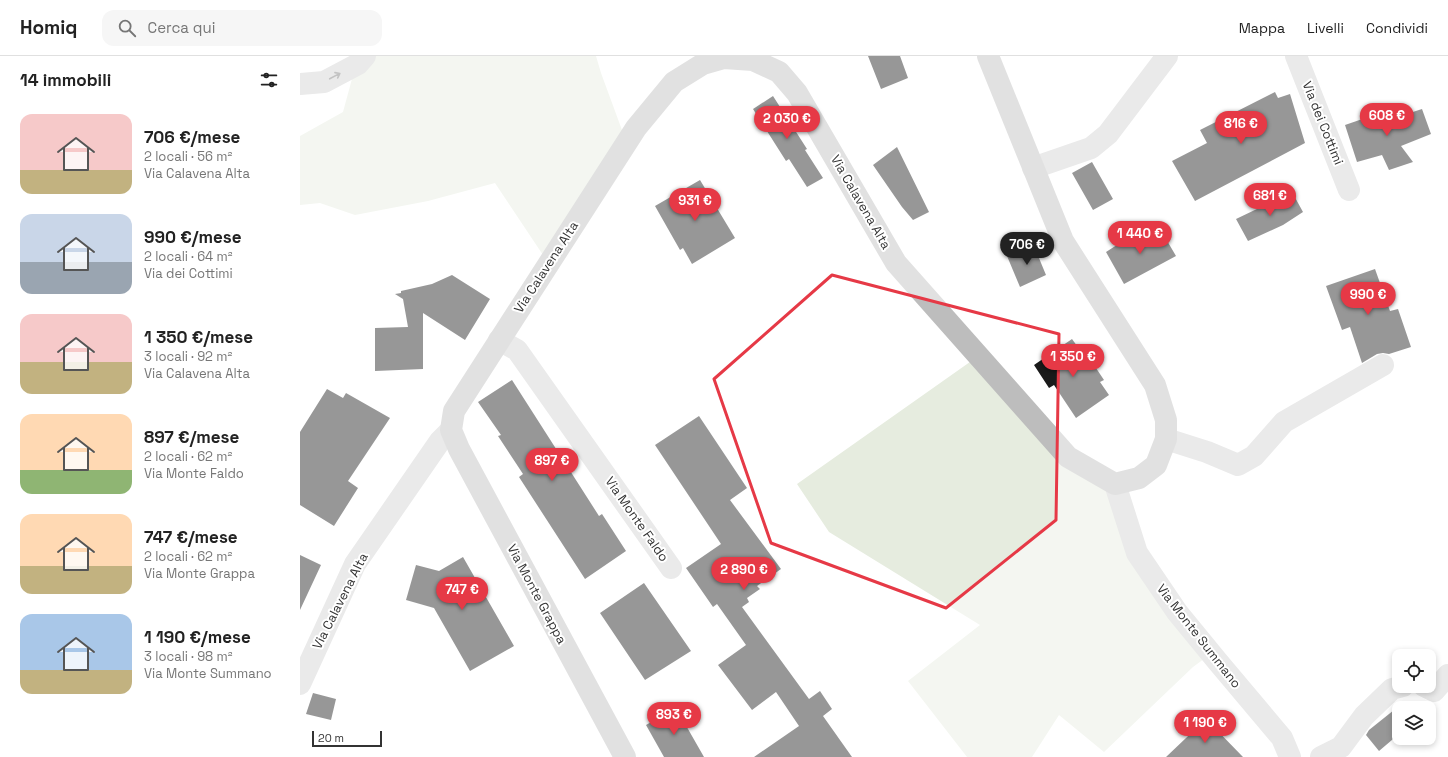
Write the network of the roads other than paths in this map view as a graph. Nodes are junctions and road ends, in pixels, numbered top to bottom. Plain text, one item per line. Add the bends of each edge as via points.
1 (365, 56) edge
2 (988, 56) edge
3 (1167, 56) edge
4 (1296, 56) edge
5 (300, 84) edge
6 (1033, 168) junction
7 (1350, 190) dead end
8 (499, 340) junction
9 (1383, 366) dead end
10 (452, 430) junction
11 (1166, 440) junction
12 (1115, 484) junction
13 (671, 568) dead end
14 (1448, 675) edge
15 (300, 684) edge
16 (1392, 689) edge
17 (1436, 689) edge
18 (625, 757) edge
19 (1290, 757) edge
20 (1322, 757) edge

5 -> 1 street via 324,82 358,64
2 - 6 street
3 - 6 street via 1108,134 1091,148
4 - 7 street, Via dei Cottimi
6 - 11 street via 1063,241 1155,385 1166,420
8 - 10 street, Via Calavena Alta via 454,410
8 - 12 street, Via Calavena Alta via 636,128 674,82 703,64 724,58 753,60 779,72 798,93 896,263 1068,458
8 - 13 street, Via Monte Faldo via 517,350
9 - 11 street via 1284,422 1254,456 1238,465 1207,452
10 - 15 street, Via Calavena Alta via 440,441 355,564
10 - 18 street, Via Monte Grappa via 459,449
11 - 12 street via 1156,464 1139,478
12 - 19 street, Via Monte Summano via 1138,553 1177,612 1282,738
14 - 17 street
16 - 20 street via 1364,716 1341,747

